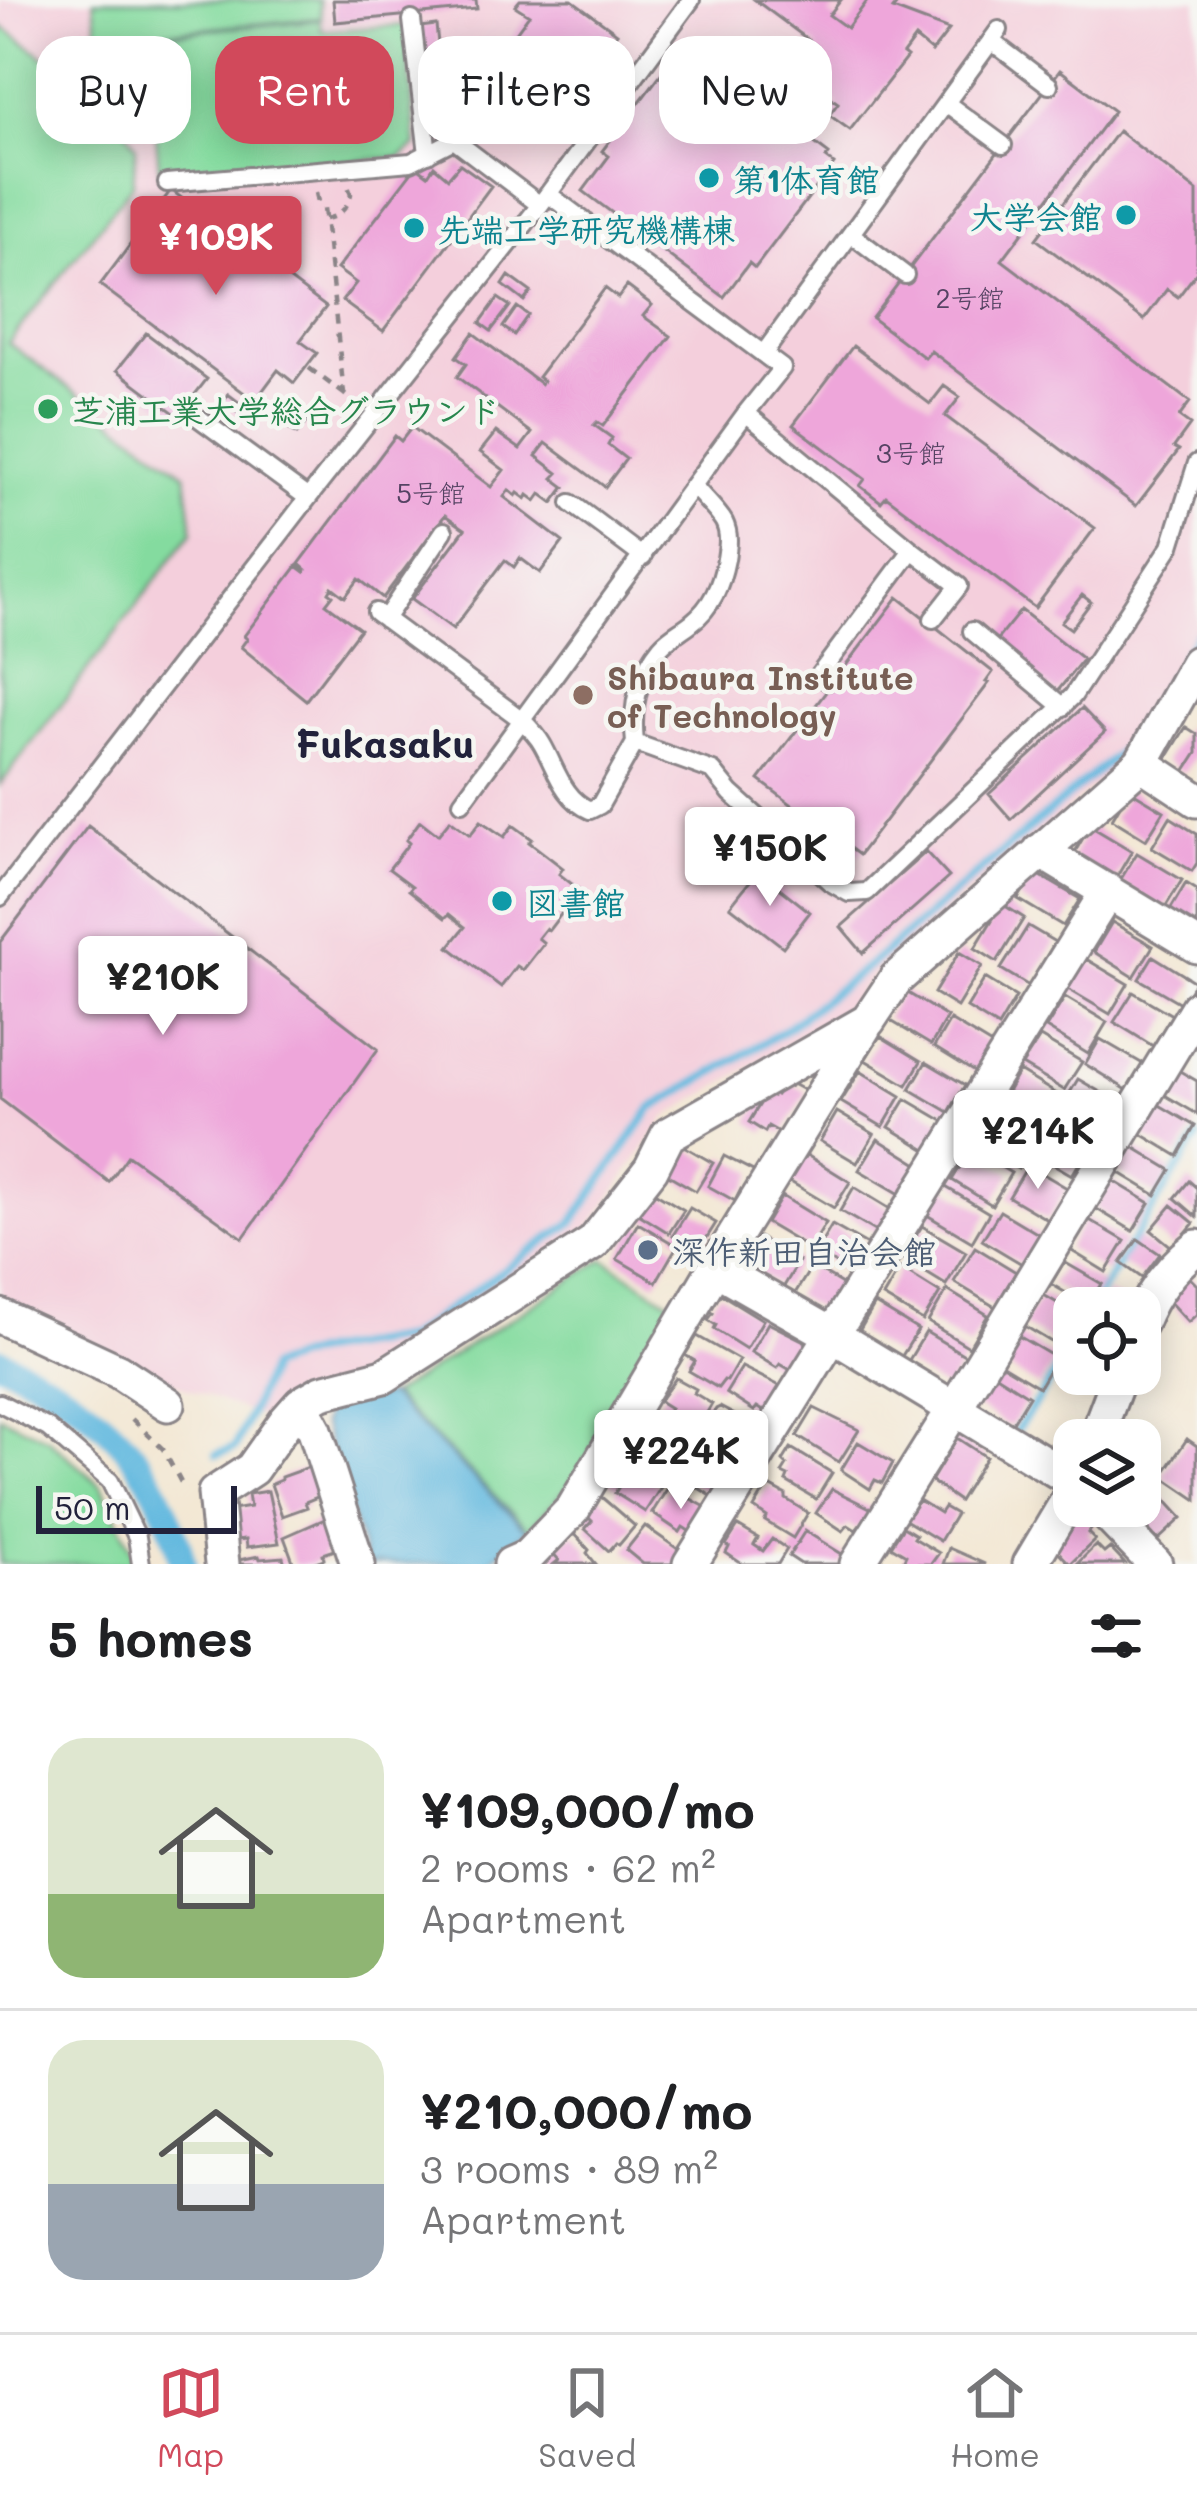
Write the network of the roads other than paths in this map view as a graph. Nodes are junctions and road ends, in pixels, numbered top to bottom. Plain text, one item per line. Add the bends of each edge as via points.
1 (691, 0) edge
2 (412, 20) dead end
3 (1049, 85) dead end
4 (946, 103) junction
5 (1003, 145) dead end
6 (428, 154) junction
7 (167, 183) dead end
8 (544, 199) junction
9 (851, 234) junction
10 (905, 275) dead end
11 (764, 353) junction
12 (746, 413) junction
13 (200, 419) dead end
14 (1197, 463) edge
15 (694, 486) junction
16 (308, 498) junction
17 (571, 502) dead end
18 (444, 531) dead end
19 (912, 550) junction
20 (643, 557) junction
21 (933, 619) dead end
22 (972, 631) dead end
23 (1197, 663) edge
24 (828, 682) dead end
25 (1064, 707) junction
26 (522, 720) junction
27 (635, 742) junction
28 (1141, 763) junction
29 (1197, 800) edge
30 (462, 802) dead end
31 (1040, 850) junction
32 (1108, 891) junction
33 (0, 897) edge
34 (1197, 946) edge
35 (1197, 1008) edge
36 (868, 1021) junction
37 (1197, 1247) edge
38 (715, 1268) junction
39 (1158, 1287) edge
40 (0, 1316) edge
41 (834, 1336) junction
42 (0, 1403) edge
43 (168, 1404) dead end
44 (301, 1404) junction
45 (955, 1409) junction
46 (1053, 1472) edge
47 (1053, 1523) edge
48 (1119, 1527) edge
49 (141, 1564) edge
50 (222, 1564) edge
51 (358, 1564) edge
52 (511, 1564) edge
53 (690, 1564) edge
54 (857, 1564) edge
55 (1030, 1564) edge
56 (1155, 1564) edge

1 - 8 lane
2 - 6 lane
3 - 4 lane via 995,35
4 - 5 lane
4 - 9 lane
6 - 7 lane via 411,162
6 - 8 lane via 454,140
8 - 11 lane
8 - 16 lane
9 - 10 lane
9 - 11 lane
11 - 12 lane via 782,368
12 - 15 lane
12 - 19 lane
13 - 16 lane
14 - 25 lane via 1171,546
15 - 20 lane
15 - 27 lane via 729,539 722,577 708,607 649,666 632,716
16 - 33 lane
17 - 20 lane
18 - 26 lane via 381,615
19 - 21 lane via 959,586
19 - 24 lane via 818,675
20 - 26 lane
22 - 25 lane
23 - 28 street
25 - 27 lane via 867,892 830,882 713,772
26 - 27 lane via 567,793 590,811
26 - 30 lane
28 - 29 street
28 - 31 street
31 - 32 street
31 - 36 street via 896,980
32 - 34 street
32 - 41 street
35 - 45 street
36 - 38 street
36 - 44 street via 668,1135 593,1243 384,1376
37 - 39 street
38 - 41 street
38 - 52 street via 573,1509
40 - 43 street via 118,1371
41 - 45 street
41 - 53 street
42 - 49 lane via 48,1428 110,1481
44 - 50 street via 251,1469 215,1493
44 - 51 street
45 - 46 street
45 - 54 street
47 - 55 street
48 - 56 street

